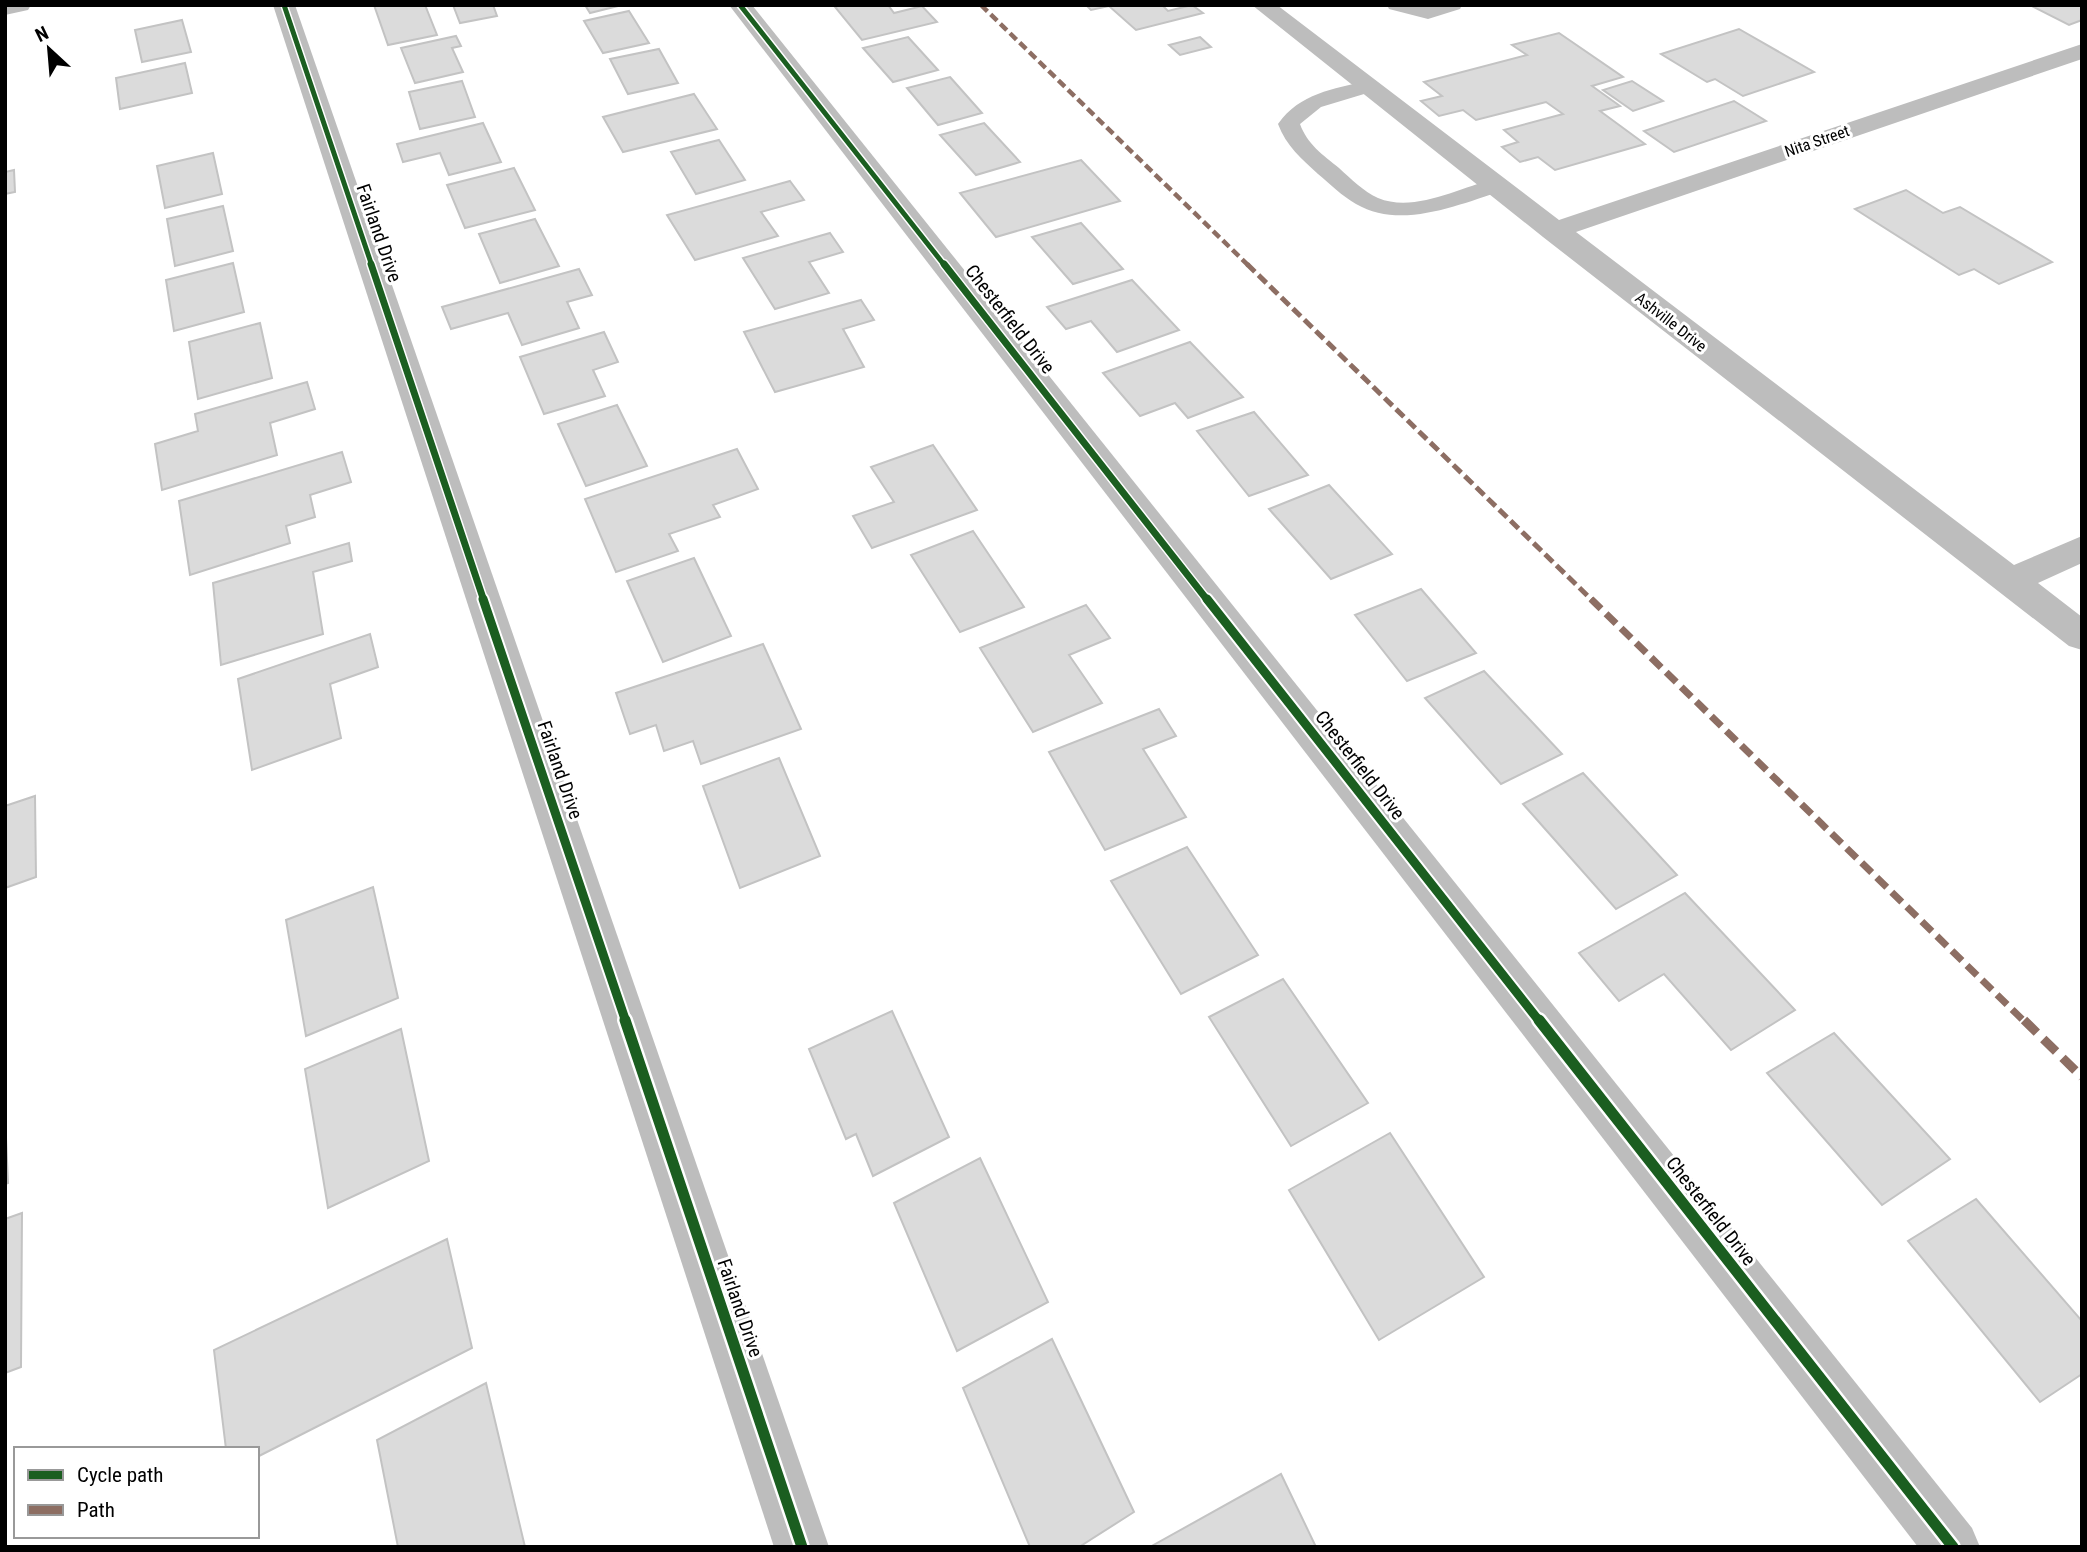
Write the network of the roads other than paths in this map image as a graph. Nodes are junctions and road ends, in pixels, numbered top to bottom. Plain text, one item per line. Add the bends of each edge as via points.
1 (20, 5) edge
2 (284, 5) edge
3 (740, 5) edge
4 (1263, 5) edge
5 (1396, 5) edge
6 (1453, 5) edge
7 (5, 8) edge
8 (2082, 51) edge
9 (1367, 87) junction
10 (1494, 186) junction
11 (1552, 231) junction
12 (2082, 548) edge
13 (2010, 582) junction
14 (2082, 636) edge
15 (1947, 1545) edge
16 (802, 1547) edge

1 - 7 street
2 - 16 street, Fairland Drive
3 - 15 street, Chesterfield Drive
4 - 9 street, Ashville Drive
5 - 6 lane via 1428,13
8 - 11 street, Nita Street
9 - 10 street, Ashville Drive
9 - 10 lane via 1310,103 1295,113 1289,124 1303,149 1356,194 1373,204 1414,208
10 - 11 street, Ashville Drive
11 - 13 street, Ashville Drive
12 - 13 street
13 - 14 street, Ashville Drive

